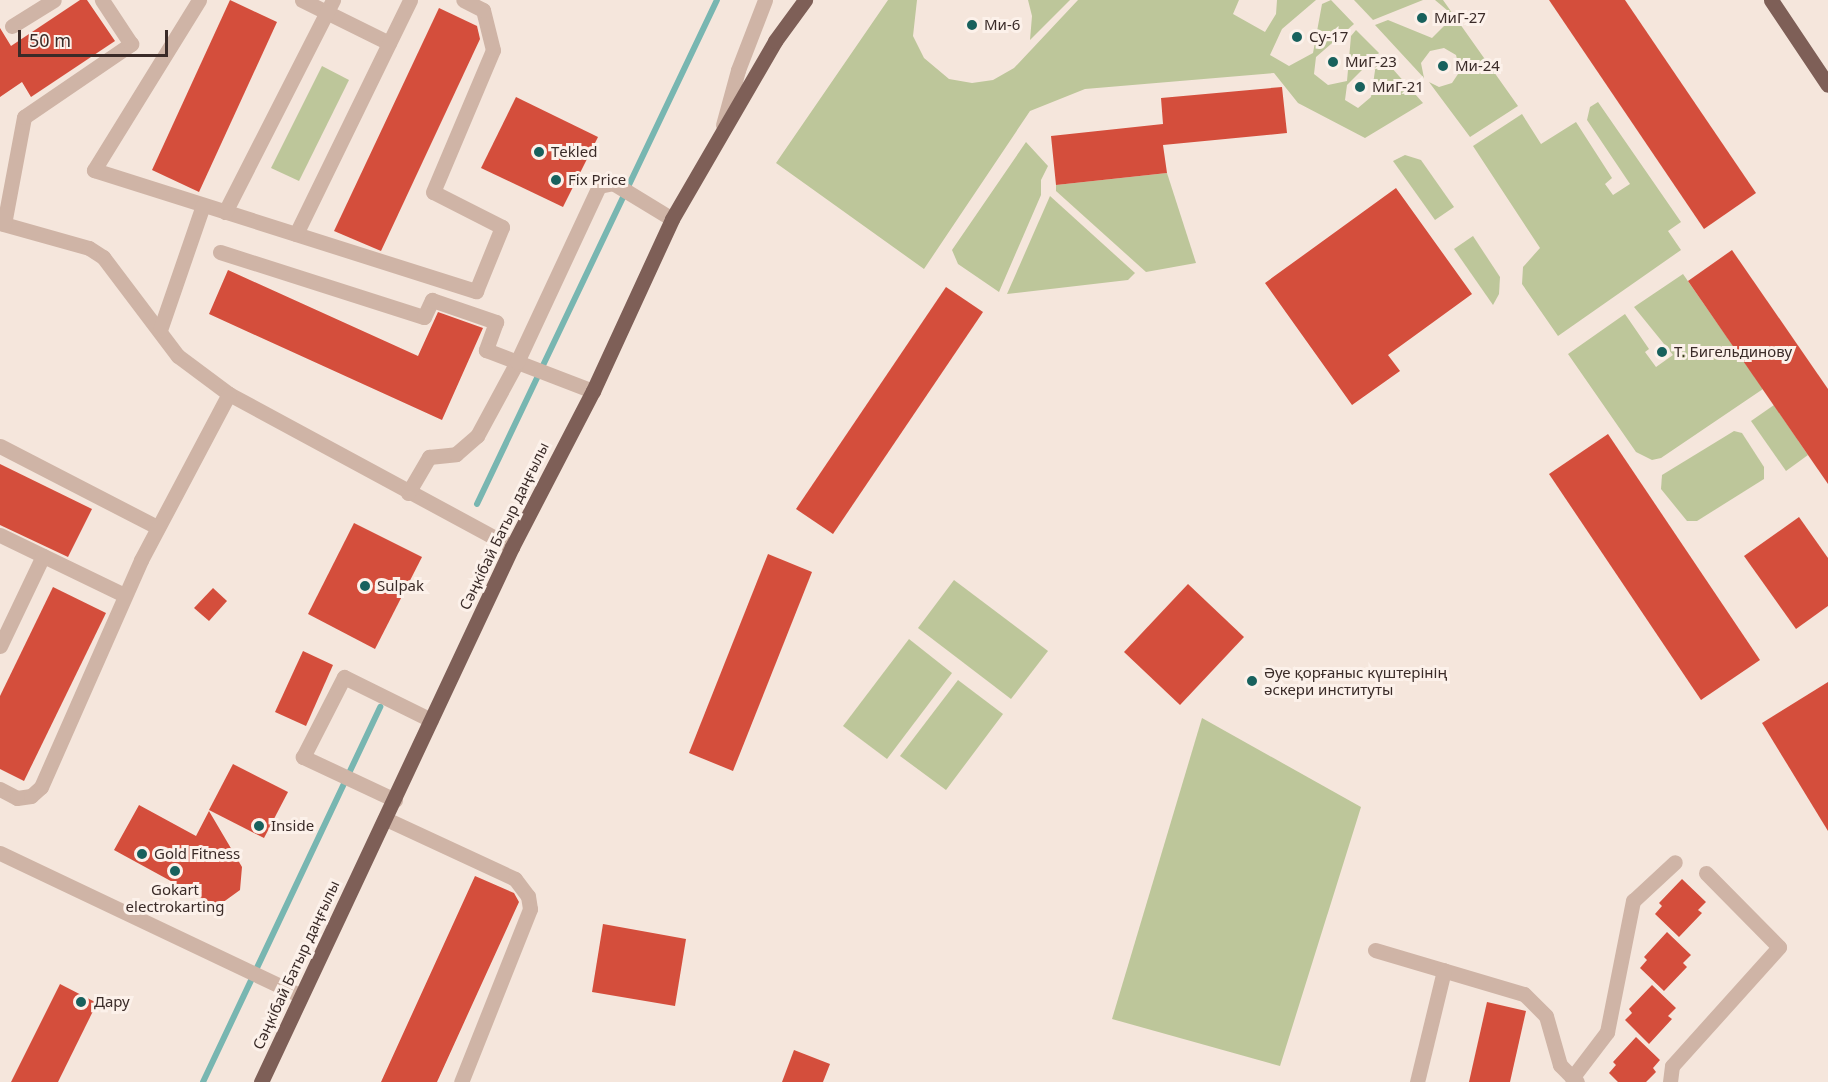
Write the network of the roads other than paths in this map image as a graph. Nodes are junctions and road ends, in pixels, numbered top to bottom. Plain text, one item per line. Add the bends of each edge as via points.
1 (54, 0) edge
2 (102, 0) edge
3 (199, 0) edge
4 (302, 0) edge
5 (410, 0) edge
6 (464, 0) edge
7 (765, 0) edge
8 (805, 0) edge
9 (1771, 0) edge
10 (330, 6) edge
11 (12, 26) dead end
12 (389, 43) junction
13 (1828, 85) edge
14 (720, 135) junction
15 (203, 205) junction
16 (225, 212) junction
17 (672, 219) junction
18 (2, 224) edge
19 (296, 234) junction
20 (220, 252) dead end
21 (160, 330) junction
22 (524, 365) junction
23 (593, 391) junction
24 (229, 394) junction
25 (0, 446) edge
26 (408, 493) junction
27 (157, 527) junction
28 (0, 535) edge
29 (512, 547) junction
30 (43, 556) junction
31 (124, 595) junction
32 (0, 646) edge
33 (430, 720) junction
34 (0, 789) edge
35 (394, 800) junction
36 (386, 819) junction
37 (0, 853) edge
38 (1675, 862) dead end
39 (1706, 873) dead end
40 (1375, 950) dead end
41 (1444, 970) junction
42 (301, 996) junction
43 (1574, 1080) edge
44 (261, 1082) edge
45 (460, 1082) edge
46 (1417, 1082) edge
47 (1670, 1082) edge

1 - 11 street
2 - 18 street via 131,44 24,117
3 - 15 street via 94,171
4 - 10 street
5 - 12 street
6 - 19 street via 483,10 493,50 433,192 502,227 476,291
7 - 14 street via 738,70
8 - 14 main road, Сәңкібай Батыр даңғылы
9 - 13 main road
10 - 12 street
10 - 16 street
12 - 19 street
14 - 17 main road, Сәңкібай Батыр даңғылы
15 - 16 street
15 - 21 street
16 - 19 street
17 - 22 street via 618,186 605,182 599,186
17 - 23 main road, Сәңкібай Батыр даңғылы
18 - 21 street via 89,248 103,257
20 - 22 street via 424,317 432,300 496,321 486,350
21 - 24 street via 178,356
22 - 23 street
22 - 26 street via 477,436 456,454 429,457
23 - 29 main road, Сәңкібай Батыр даңғылы
24 - 26 street
24 - 27 street
25 - 27 street
26 - 29 street
27 - 31 street
28 - 30 street
29 - 33 main road, Сәңкібай Батыр даңғылы
30 - 31 street
30 - 32 street
31 - 34 street via 41,787 31,796 18,798
33 - 35 main road, Сәңкібай Батыр даңғылы
33 - 35 street via 344,677 303,757
35 - 36 main road, Сәңкібай Батыр даңғылы
36 - 42 main road, Сәңкібай Батыр даңғылы
36 - 45 street via 515,879 528,896 530,909
37 - 42 street
38 - 43 street via 1633,901 1607,1032
39 - 47 street via 1779,947 1672,1066
40 - 41 street
41 - 43 street via 1524,994 1536,1002 1546,1016 1560,1065
41 - 46 street
42 - 44 main road, Сәңкібай Батыр даңғылы

